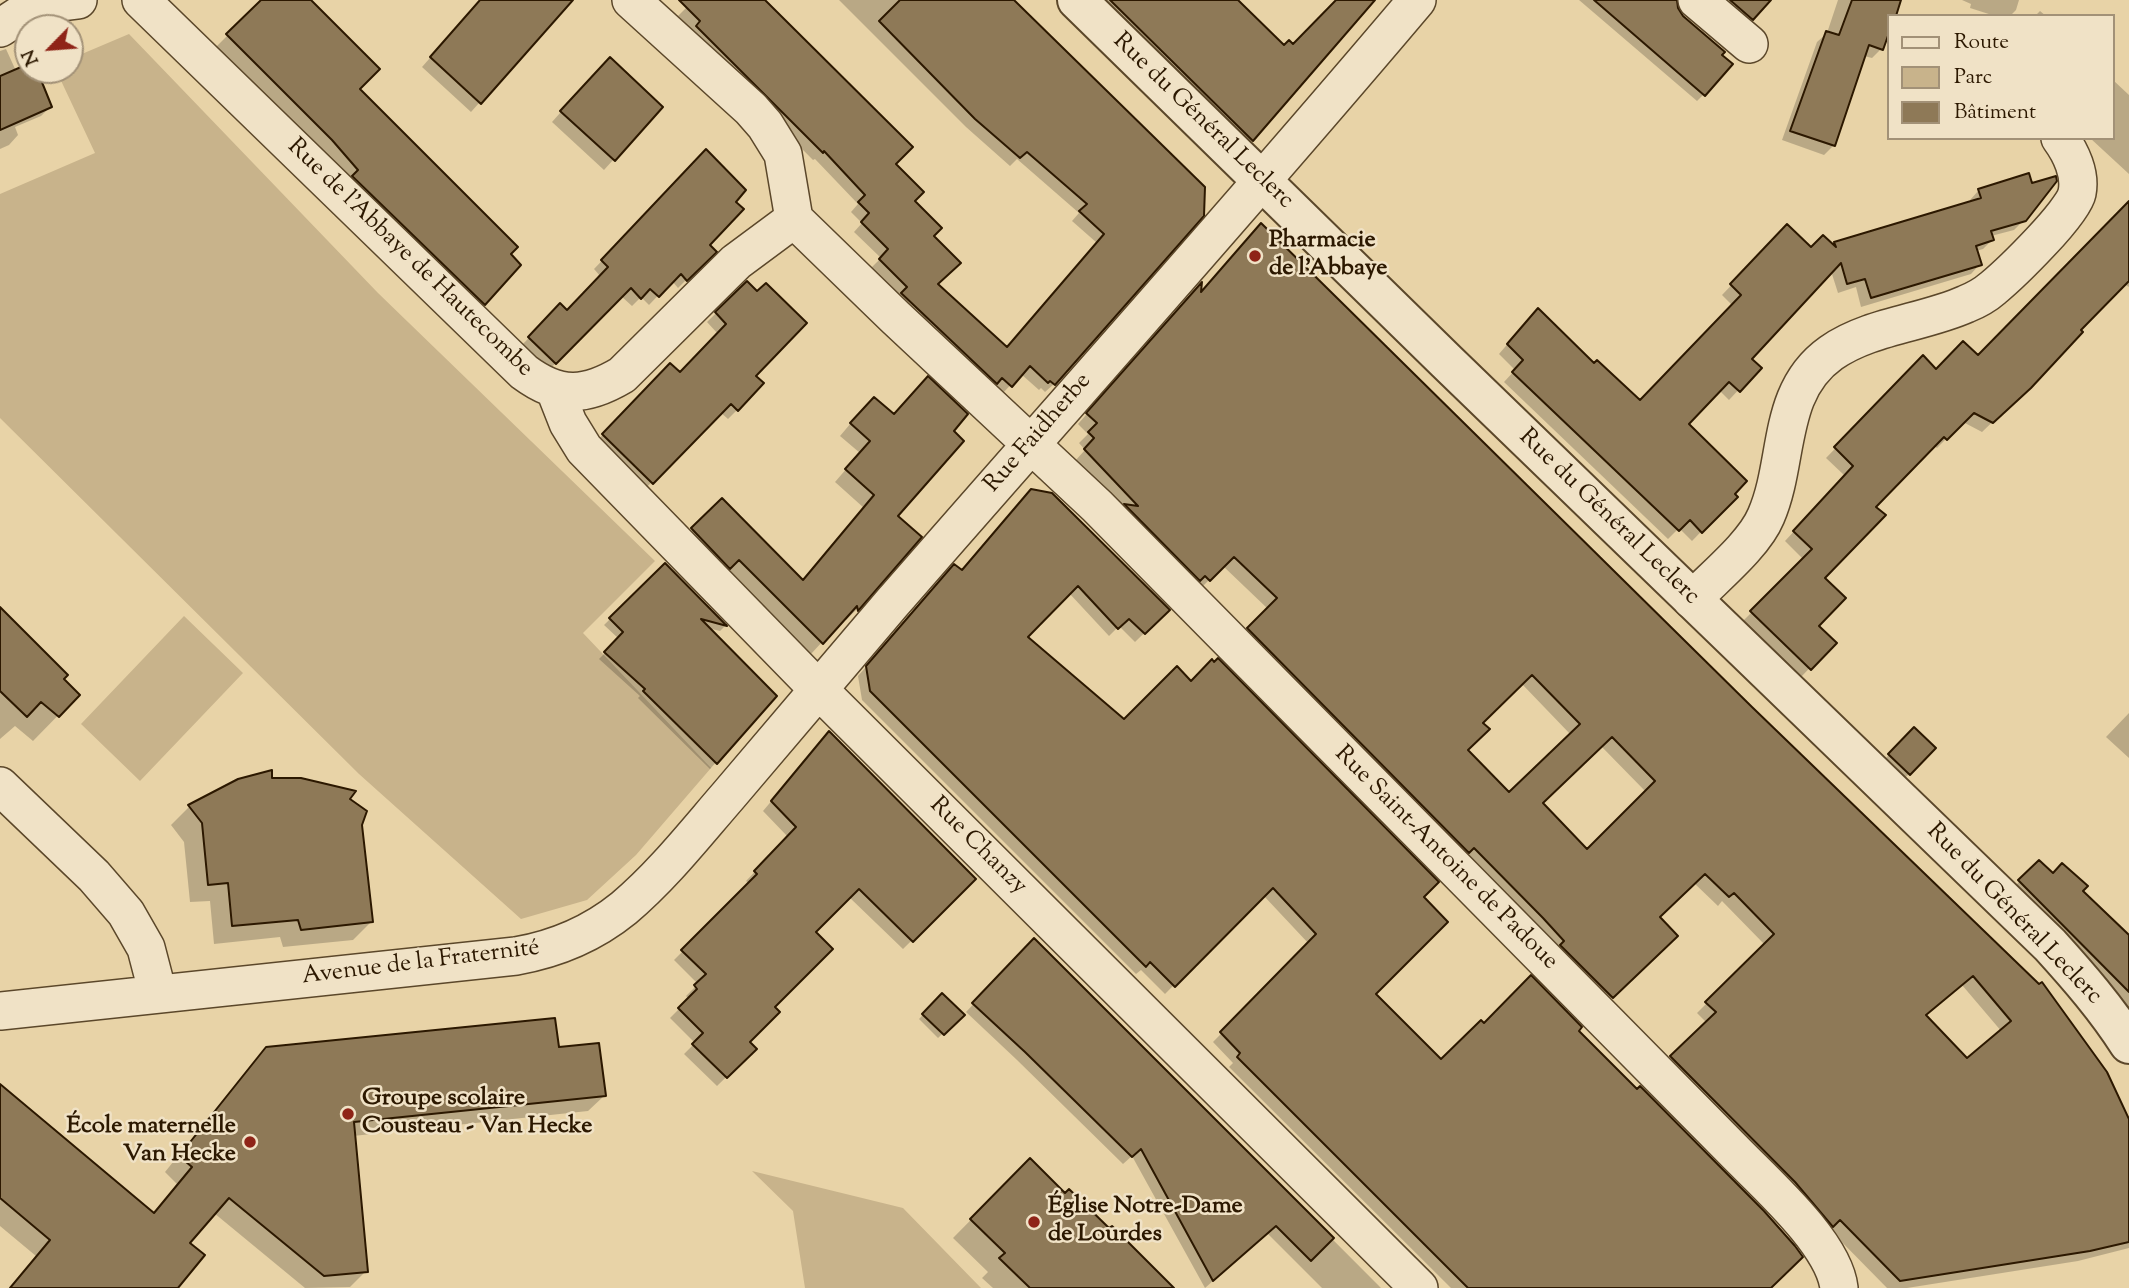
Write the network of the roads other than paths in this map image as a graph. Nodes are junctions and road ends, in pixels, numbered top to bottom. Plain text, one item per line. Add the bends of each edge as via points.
1 (38, 0) edge
2 (52, 0) edge
3 (78, 0) edge
4 (141, 0) edge
5 (631, 0) edge
6 (1077, 0) edge
7 (1417, 0) edge
8 (1697, 0) edge
9 (0, 28) edge
10 (1749, 44) dead end
11 (2061, 140) edge
12 (1263, 181) junction
13 (794, 219) junction
14 (555, 390) junction
15 (1031, 443) junction
16 (1692, 600) junction
17 (818, 689) junction
18 (0, 786) edge
19 (158, 993) junction
20 (0, 1011) edge
21 (2129, 1044) edge
22 (1419, 1288) edge
23 (1839, 1288) edge

1 - 9 street
2 - 3 street
4 - 14 street, Rue de l'Abbaye de Hautecombe via 524,372
5 - 13 street via 765,125 783,154
6 - 12 street, Rue du Général Leclerc
7 - 12 street, Rue Faidherbe
8 - 10 street
11 - 16 street via 2078,184 2074,202 1998,283 1963,306 1852,341 1814,367 1794,402 1765,518
12 - 15 street, Rue Faidherbe
12 - 16 street, Rue du Général Leclerc
13 - 14 street, Rue de l'Abbaye de Hautecombe via 736,262 622,375 590,389
13 - 15 street, Rue Saint-Antoine de Padoue
14 - 17 street, Rue Chanzy via 584,449
15 - 17 street, Rue Faidherbe
15 - 23 street, Rue Saint-Antoine de Padoue via 1810,1230 1830,1259
16 - 21 street, Rue du Général Leclerc via 2050,945 2089,988
17 - 19 street, Avenue de la Fraternité via 658,876 623,909 577,938 516,956
17 - 22 street, Rue Chanzy
18 - 19 street via 126,913 146,947
19 - 20 street, Avenue de la Fraternité

